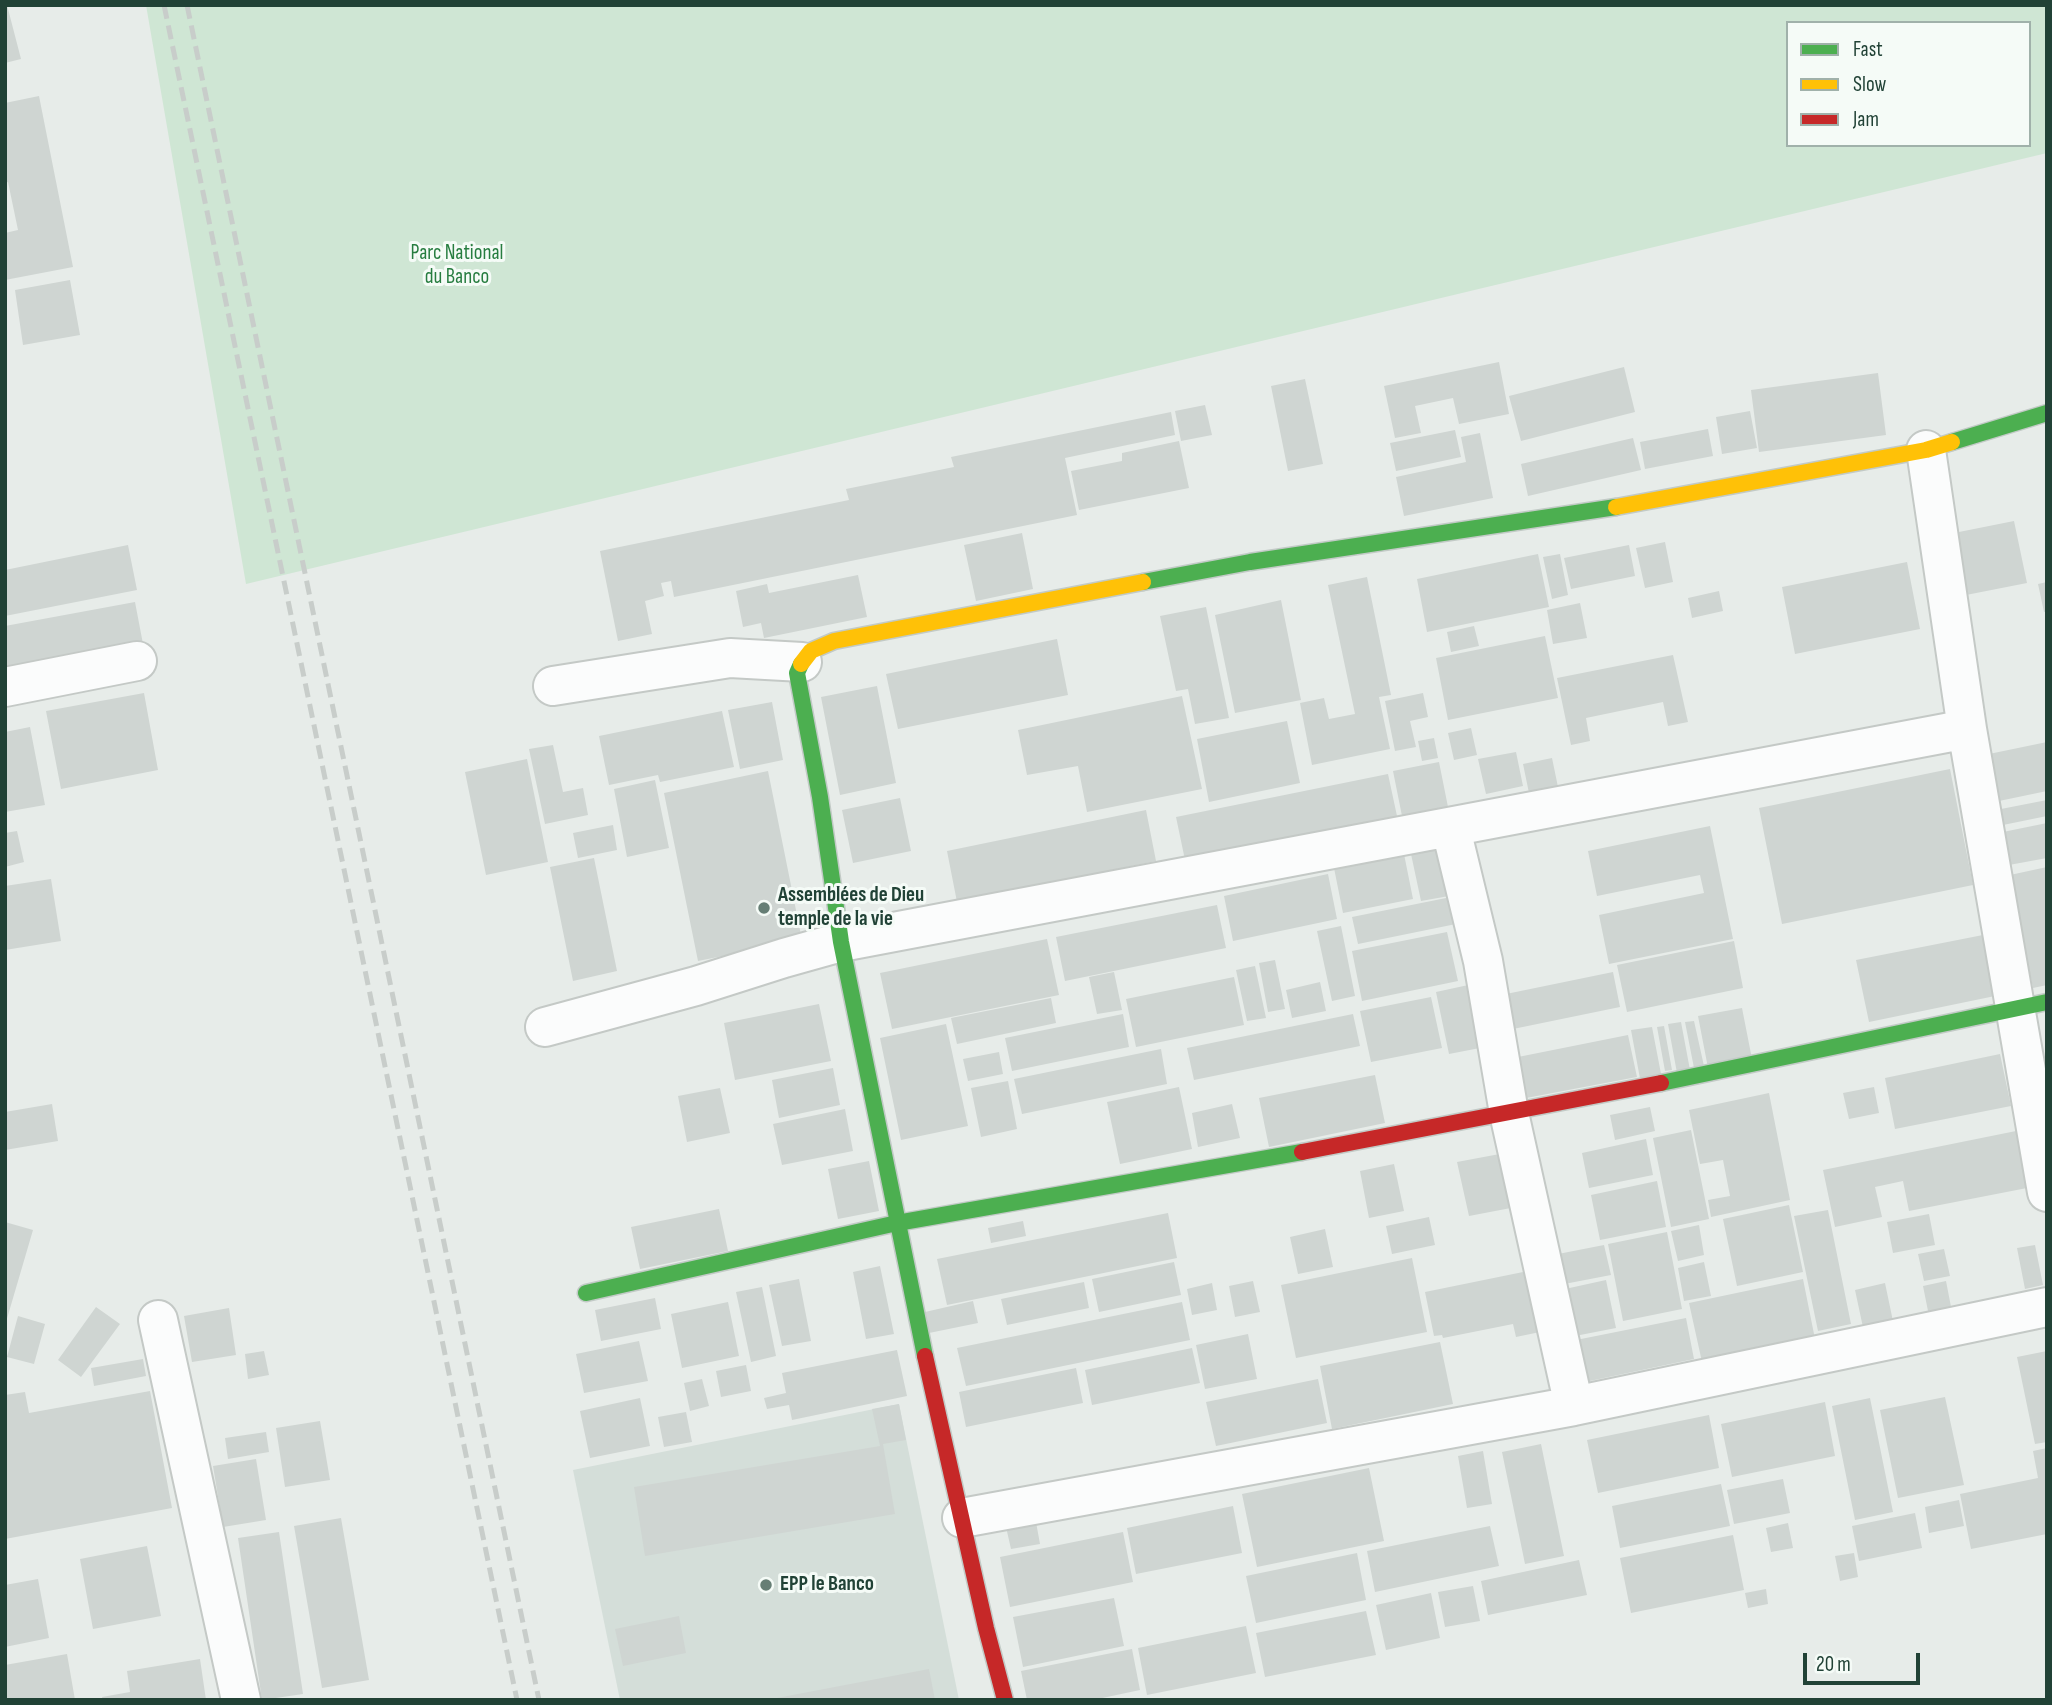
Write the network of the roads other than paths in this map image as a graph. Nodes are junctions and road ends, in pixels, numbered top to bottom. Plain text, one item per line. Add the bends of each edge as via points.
1 (2047, 413) edge
2 (1926, 450) junction
3 (137, 661) dead end
4 (802, 662) junction
5 (553, 686) dead end
6 (5, 687) edge
7 (1968, 729) junction
8 (1451, 829) junction
9 (841, 942) junction
10 (2031, 1005) edge
11 (545, 1027) dead end
12 (1508, 1113) junction
13 (2047, 1192) edge
14 (897, 1223) junction
15 (586, 1293) dead end
16 (2047, 1307) edge
17 (158, 1321) dead end
18 (1574, 1406) junction
19 (962, 1518) junction
20 (241, 1700) edge
21 (1005, 1700) edge

1 - 2 street
2 - 4 street via 1576,514 1250,562 834,641 811,651
2 - 7 street
3 - 6 street
4 - 5 street via 730,658
4 - 9 street via 797,673
7 - 8 street
7 - 10 street
8 - 9 street
8 - 12 street via 1483,961
9 - 11 street
9 - 14 street
10 - 12 street
10 - 13 street
12 - 14 street
12 - 18 street
14 - 15 street
14 - 19 street
16 - 18 street
17 - 20 street
18 - 19 street
19 - 21 street

